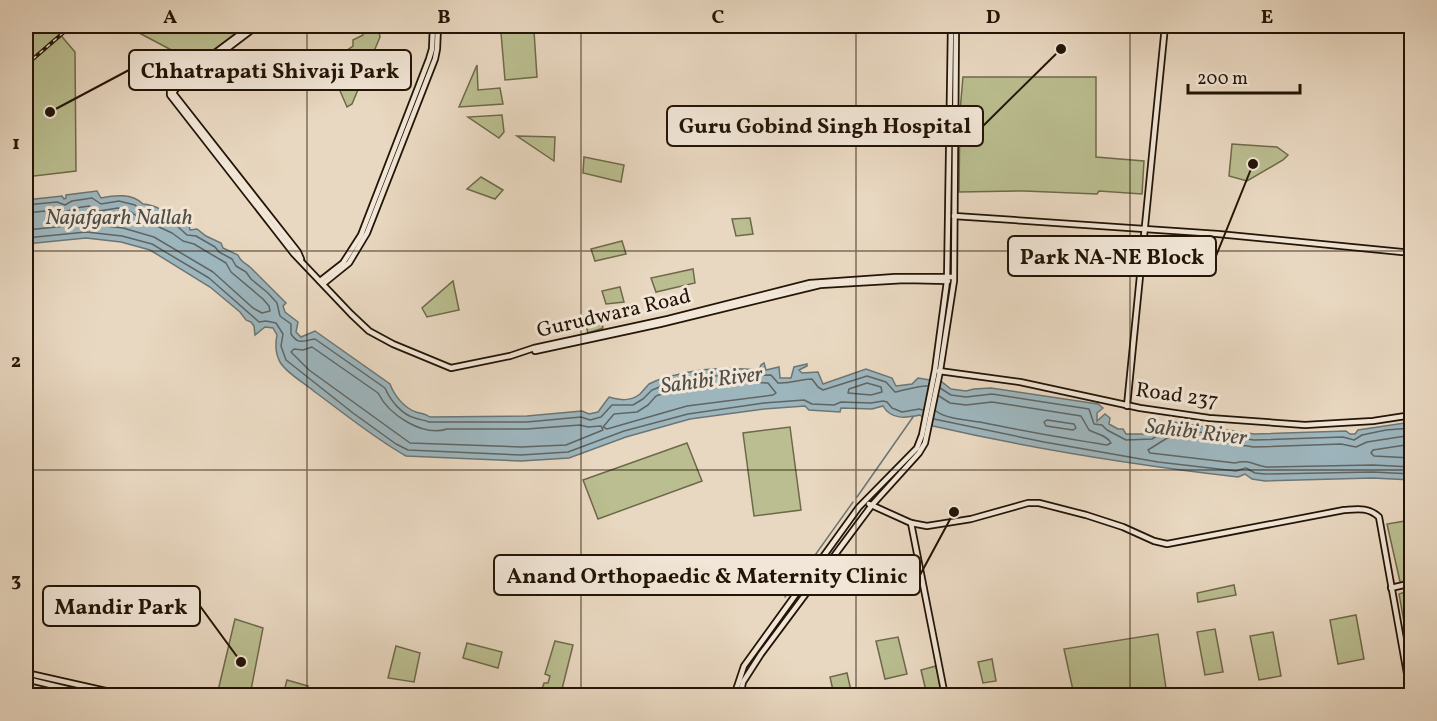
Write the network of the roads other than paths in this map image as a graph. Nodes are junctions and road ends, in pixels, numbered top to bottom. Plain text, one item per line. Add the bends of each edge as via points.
1 (32, 26) edge
2 (250, 26) edge
3 (257, 26) edge
4 (433, 26) edge
5 (438, 26) edge
6 (951, 26) edge
7 (956, 26) edge
8 (1165, 26) edge
9 (26, 32) edge
10 (226, 47) junction
11 (954, 106) junction
12 (952, 216) junction
13 (1145, 231) junction
14 (1412, 253) edge
15 (947, 279) junction
16 (954, 279) junction
17 (322, 283) junction
18 (938, 370) junction
19 (1127, 406) junction
20 (1412, 415) edge
21 (927, 426) junction
22 (864, 502) junction
23 (872, 505) junction
24 (911, 523) junction
25 (1412, 583) edge
26 (1391, 588) junction
27 (26, 673) edge
28 (26, 679) edge
29 (96, 696) edge
30 (128, 696) edge
31 (734, 696) edge
32 (740, 696) edge
33 (945, 696) edge
34 (1411, 696) edge

1 - 9 street
2 - 10 street
3 - 10 street
4 - 17 street via 429,59 361,235 343,263
5 - 17 street via 435,59 367,233 349,263
6 - 11 street
7 - 11 street
8 - 13 street
10 - 17 street, Gurudwara Road via 169,91 294,254
11 - 12 street
12 - 13 street
12 - 15 street
12 - 16 street
13 - 14 street via 1218,234
13 - 19 street
15 - 16 street, Gurudwara Road
15 - 17 street, Gurudwara Road via 819,285 660,324 451,368 369,331
15 - 18 street
16 - 18 street
18 - 19 street, Road 237 via 1020,382
18 - 21 street
19 - 20 street, Road 237 via 1305,425
21 - 22 street via 916,448
21 - 23 street via 919,453
22 - 23 street
22 - 31 street via 744,666
23 - 24 street
23 - 32 street via 760,654 746,676
24 - 26 street via 927,526 1039,503 1167,544 1362,509 1379,517
24 - 33 street
25 - 26 street
26 - 34 street
27 - 30 street
28 - 29 street

